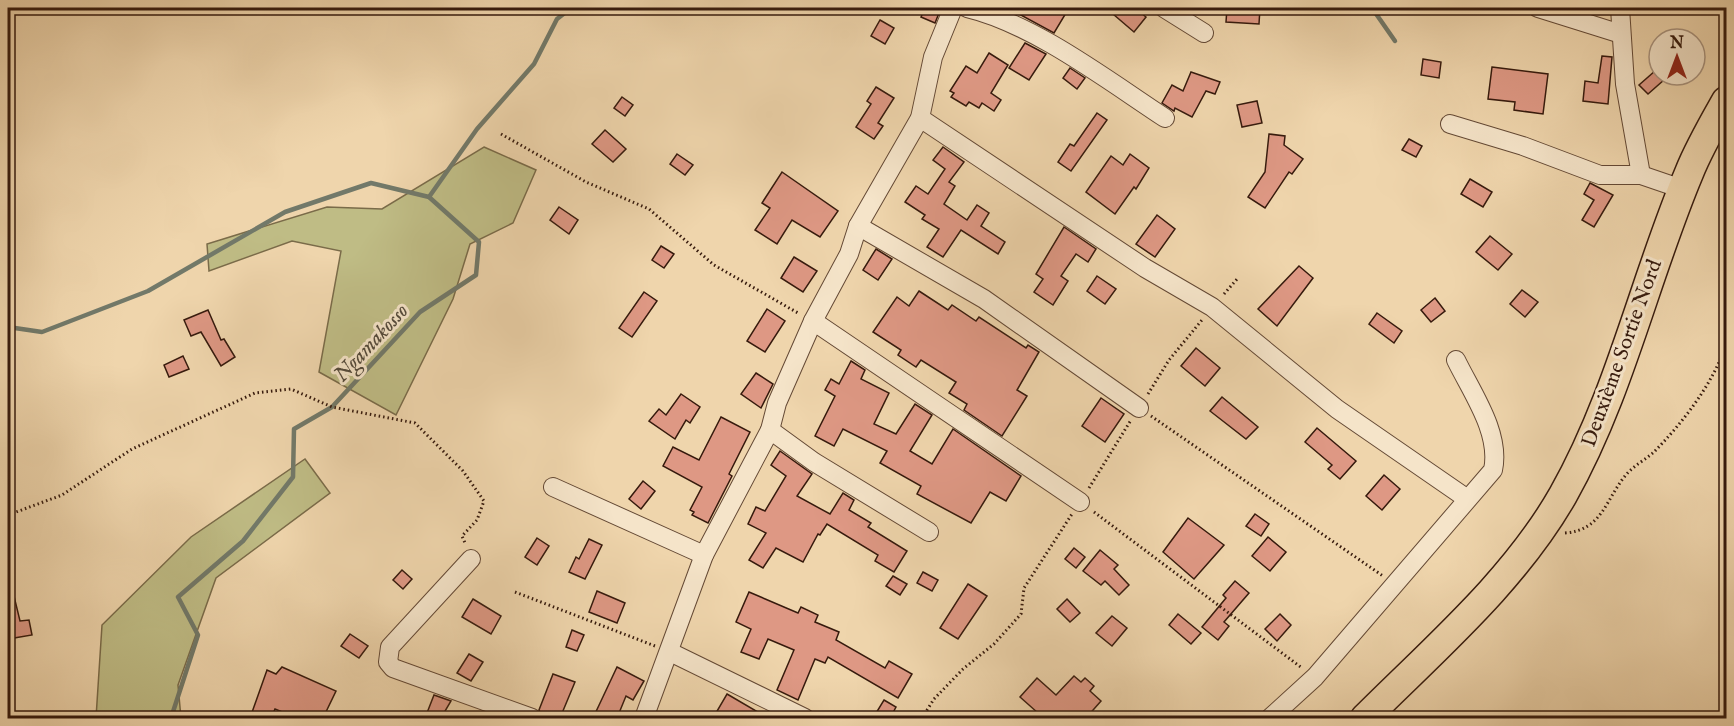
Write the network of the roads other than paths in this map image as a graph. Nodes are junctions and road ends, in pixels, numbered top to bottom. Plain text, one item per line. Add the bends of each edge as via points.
1 (953, 8) edge
2 (967, 8) edge
3 (1164, 8) edge
4 (1538, 8) edge
5 (1620, 8) edge
6 (1204, 33) dead end
7 (1621, 34) junction
8 (1726, 101) edge
9 (920, 118) junction
10 (1165, 118) dead end
11 (1450, 124) dead end
12 (1641, 175) junction
13 (1682, 189) junction
14 (858, 226) junction
15 (813, 321) junction
16 (1456, 360) dead end
17 (1139, 408) road end
18 (770, 429) junction
19 (554, 487) dead end
20 (1466, 498) junction
21 (1080, 502) road end
22 (929, 532) dead end
23 (704, 555) junction
24 (471, 559) road end
25 (670, 652) junction
26 (532, 718) edge
27 (644, 718) edge
28 (805, 718) edge
29 (1270, 718) edge
30 (1365, 718) edge

1 - 9 street via 933,57
2 - 10 street via 985,12 1053,46
3 - 6 street
4 - 7 street
5 - 7 street
7 - 12 street via 1625,84
8 - 13 main road, Deuxième Sortie Nord
9 - 14 street
9 - 20 street via 1145,268 1212,308 1336,410
11 - 12 street via 1600,175
12 - 13 street
13 - 30 main road, Deuxième Sortie Nord via 1600,421 1546,524 1512,567
14 - 15 street via 849,254
14 - 17 street via 984,299
15 - 18 street via 777,403
15 - 21 street
16 - 20 street via 1489,429 1495,452 1493,470
18 - 22 street via 814,462
18 - 23 street
19 - 23 street
20 - 29 street via 1315,677
23 - 25 street
24 - 26 street via 390,647 388,662 393,668
25 - 27 street
25 - 28 street

